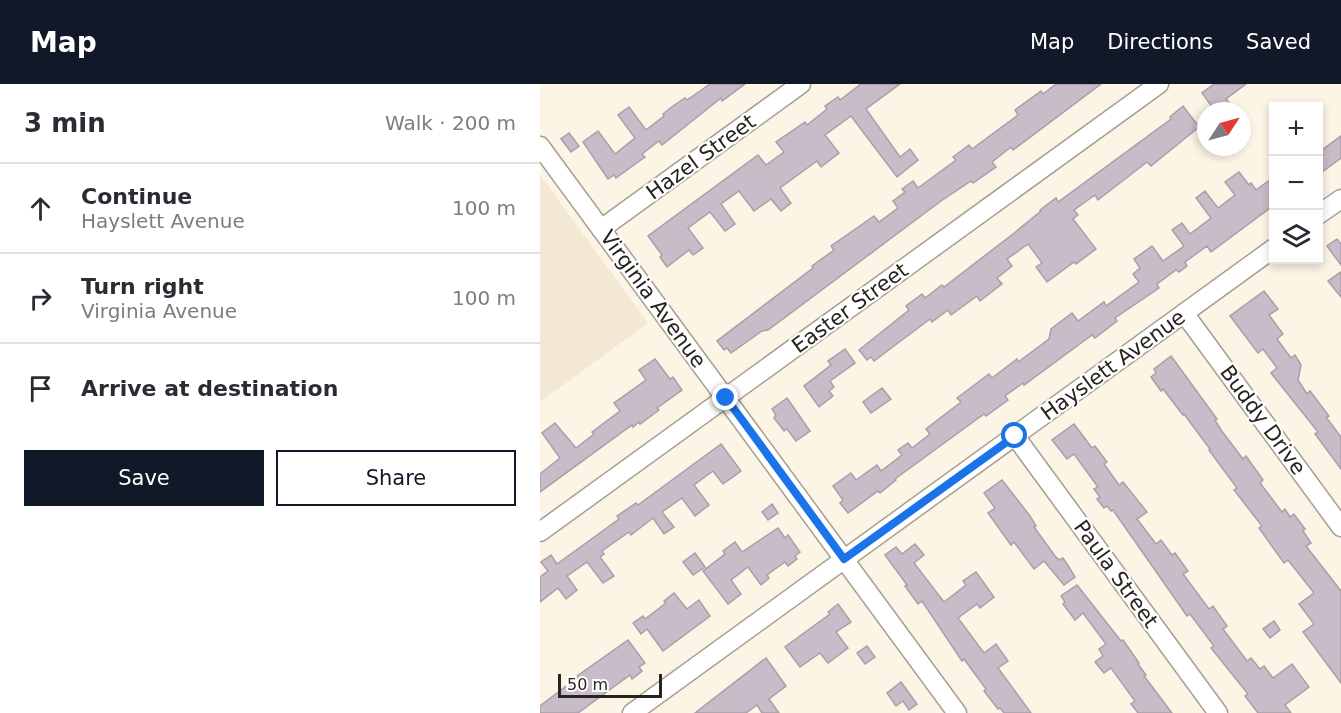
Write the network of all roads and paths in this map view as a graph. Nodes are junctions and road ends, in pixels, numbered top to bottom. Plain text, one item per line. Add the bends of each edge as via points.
1 (801, 84) edge
2 (1159, 84) edge
3 (540, 146) edge
4 (1341, 199) edge
5 (1323, 212) edge
6 (602, 229) junction
7 (1269, 252) edge
8 (1184, 313) junction
9 (726, 398) junction
10 (1015, 436) junction
11 (1341, 527) edge
12 (540, 532) edge
13 (844, 559) junction
14 (632, 713) edge
15 (957, 713) edge
16 (1218, 713) edge

1 - 6 street, Hazel Street
2 - 9 street, Easter Street
3 - 6 street, Virginia Avenue
4 - 5 street
6 - 9 street, Virginia Avenue
7 - 8 street, Hayslett Avenue
8 - 10 street, Hayslett Avenue
8 - 11 street, Buddy Drive
9 - 12 street, Easter Street
9 - 13 street, Virginia Avenue
10 - 13 street, Hayslett Avenue
10 - 16 street, Paula Street
13 - 14 street, Hayslett Avenue
13 - 15 street, Virginia Avenue

